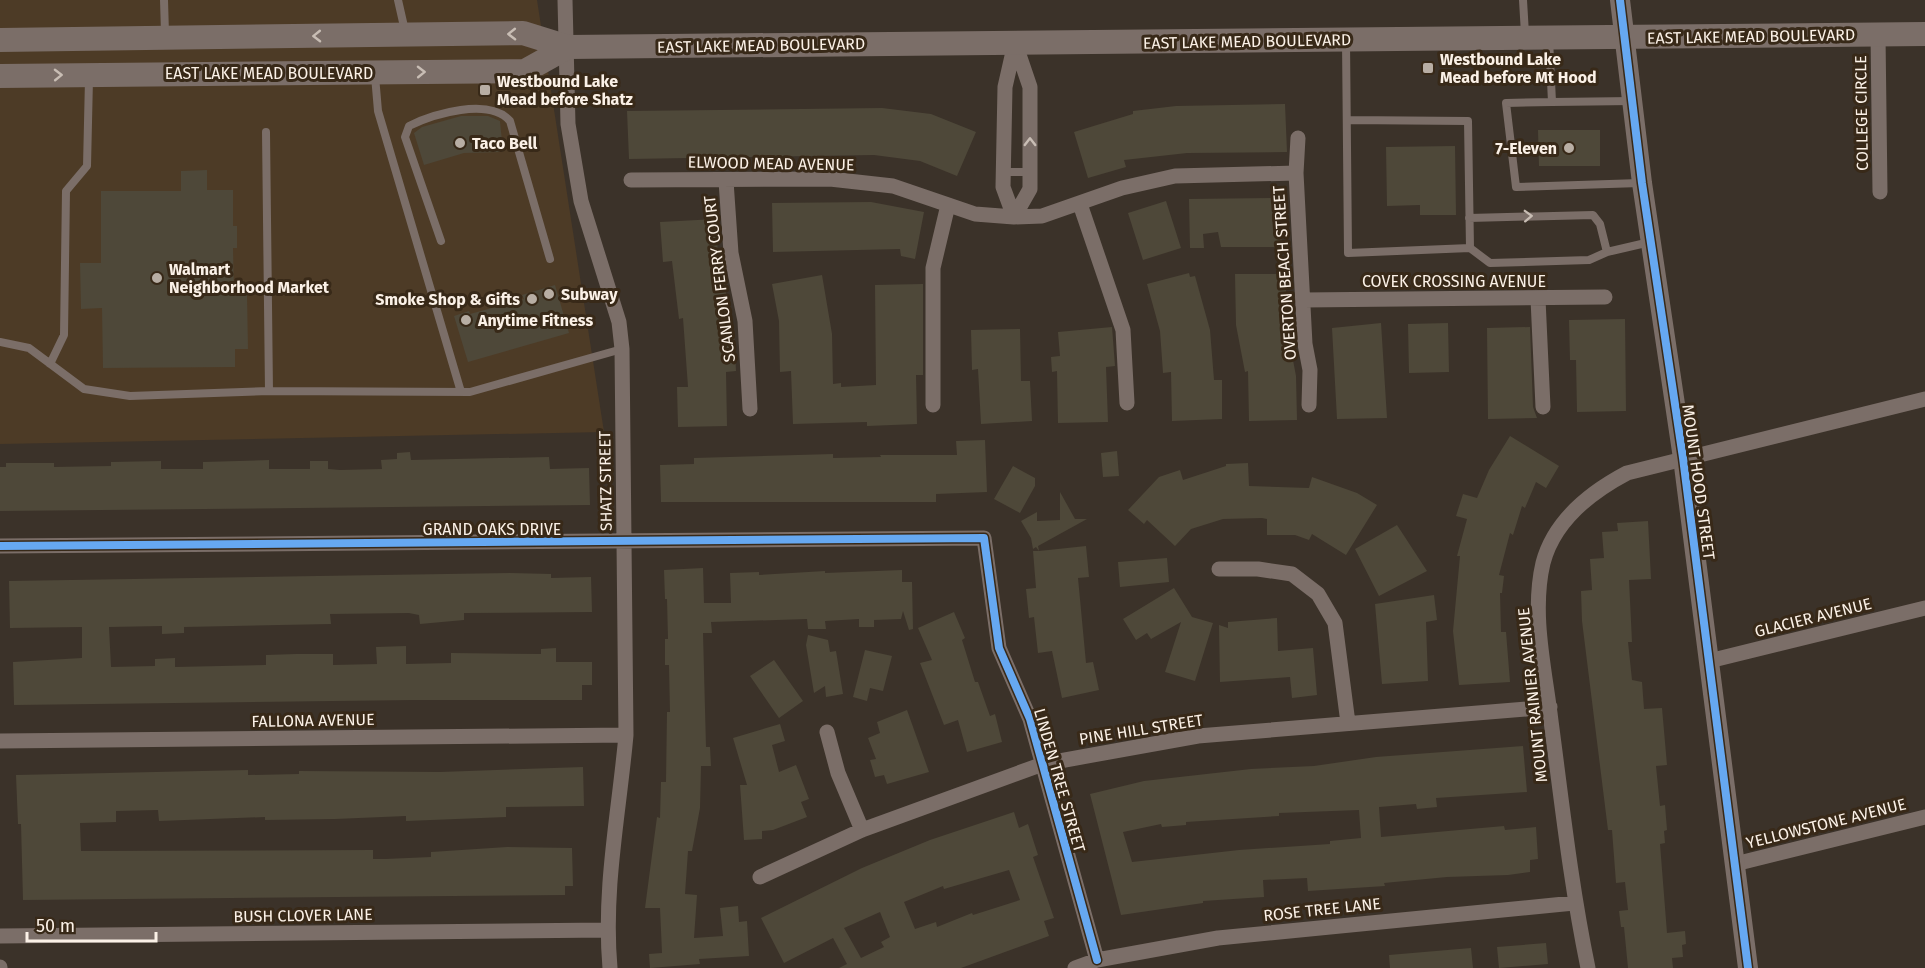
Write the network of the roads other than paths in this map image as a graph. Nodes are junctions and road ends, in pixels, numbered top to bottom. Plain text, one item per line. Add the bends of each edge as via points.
1 (164, 0) edge
2 (398, 0) edge
3 (566, 0) edge
4 (1523, 0) edge
5 (1620, 0) edge
6 (1925, 34) edge
7 (406, 35) junction
8 (1878, 35) junction
9 (1624, 37) junction
10 (165, 38) junction
11 (1525, 38) junction
12 (1549, 38) junction
13 (0, 40) edge
14 (1346, 40) junction
15 (1015, 43) junction
16 (568, 47) junction
17 (375, 72) junction
18 (89, 75) junction
19 (0, 76) edge
20 (1632, 101) junction
21 (1551, 102) junction
22 (1347, 120) junction
23 (266, 132) dead end
24 (1298, 138) dead end
25 (1004, 172) junction
26 (1030, 172) junction
27 (1296, 173) junction
28 (631, 180) dead end
29 (726, 181) junction
30 (1642, 183) junction
31 (1880, 192) dead end
32 (1080, 204) junction
33 (948, 205) junction
34 (1014, 218) junction
35 (1469, 218) junction
36 (441, 241) dead end
37 (1650, 241) junction
38 (1470, 248) junction
39 (1607, 252) junction
40 (550, 259) dead end
41 (1605, 297) dead end
42 (1538, 299) junction
43 (1303, 300) junction
44 (0, 342) edge
45 (622, 349) junction
46 (51, 364) junction
47 (269, 391) junction
48 (460, 392) junction
49 (1925, 399) edge
50 (1126, 403) dead end
51 (933, 405) dead end
52 (1309, 405) dead end
53 (1543, 407) dead end
54 (750, 409) dead end
55 (1683, 458) junction
56 (984, 538) joint
57 (624, 541) junction
58 (0, 546) edge
59 (1219, 568) dead end
60 (1925, 608) edge
61 (1709, 661) junction
62 (1550, 707) junction
63 (1348, 723) junction
64 (827, 732) dead end
65 (626, 735) junction
66 (0, 741) edge
67 (1043, 764) junction
68 (1925, 818) edge
69 (862, 830) junction
70 (1735, 864) junction
71 (760, 877) dead end
72 (1574, 903) junction
73 (606, 930) junction
74 (0, 936) edge
75 (1097, 960) junction
76 (610, 968) edge
77 (1075, 968) edge
78 (1588, 968) edge
79 (1748, 968) edge

1 - 10 lane
2 - 7 lane
3 - 16 street, SHATZ STREET
4 - 11 lane
5 - 9 street, MOUNT HOOD STREET
6 - 8 main road, EAST LAKE MEAD BOULEVARD
7 -> 10 main road, EAST LAKE MEAD BOULEVARD
16 -> 7 main road, EAST LAKE MEAD BOULEVARD via 523,33
8 - 9 main road, EAST LAKE MEAD BOULEVARD
8 - 31 street, COLLEGE CIRCLE
9 - 12 main road, EAST LAKE MEAD BOULEVARD
9 - 20 street, MOUNT HOOD STREET
10 - 13 main road, EAST LAKE MEAD BOULEVARD
10 - 18 main road via 158,51 118,54 102,60
11 - 12 main road, EAST LAKE MEAD BOULEVARD
11 - 14 main road, EAST LAKE MEAD BOULEVARD
12 - 21 lane
14 - 15 main road, EAST LAKE MEAD BOULEVARD
14 - 22 lane
15 - 16 main road, EAST LAKE MEAD BOULEVARD
15 - 25 street via 1005,87
26 -> 15 street via 1030,87
17 -> 16 main road, EAST LAKE MEAD BOULEVARD via 525,71
16 - 45 street, SHATZ STREET via 568,124 581,201 619,322
17 - 18 main road, EAST LAKE MEAD BOULEVARD
17 - 48 lane via 378,111
19 -> 18 main road, EAST LAKE MEAD BOULEVARD
18 - 46 lane via 87,166 66,191 64,335
20 - 21 lane
20 - 30 street, MOUNT HOOD STREET
21 - 30 lane via 1506,103 1516,187
22 - 35 lane via 1468,121
22 - 38 lane via 1348,253
23 - 47 lane
24 - 27 street, OVERTON BEACH STREET
25 - 26 lane
25 - 34 street via 1004,187
26 - 34 street via 1030,189
27 - 32 street, ELWOOD MEAD AVENUE via 1175,176 1122,188
27 - 43 street, OVERTON BEACH STREET
28 - 29 street, ELWOOD MEAD AVENUE
29 - 33 street, ELWOOD MEAD AVENUE via 830,179 892,186
29 - 54 street, SCANLON FERRY COURT via 731,253 745,321
30 - 37 street, MOUNT HOOD STREET
32 - 34 street, ELWOOD MEAD AVENUE via 1042,216
32 - 50 street via 1123,330
33 - 34 street, ELWOOD MEAD AVENUE via 975,214
33 - 51 street via 933,268
35 - 38 lane
35 -> 39 lane via 1593,214 1600,224
36 - 40 lane via 405,137 409,126 432,115 460,110 491,111 503,113 510,121
37 - 39 lane
37 - 55 street, MOUNT HOOD STREET
38 - 39 lane via 1490,263 1589,260
41 - 42 street, COVEK CROSSING AVENUE
42 - 43 street, COVEK CROSSING AVENUE
42 - 53 street
43 - 52 street, OVERTON BEACH STREET
44 - 46 lane via 29,348
45 - 48 lane
45 - 57 street, SHATZ STREET
46 - 47 lane via 84,389 130,396
47 - 48 lane
49 - 55 street, MOUNT RAINIER AVENUE
55 - 61 street, MOUNT HOOD STREET
55 - 62 street, MOUNT RAINIER AVENUE via 1627,472 1601,486 1565,519 1544,562 1538,615
56 - 57 street, GRAND OAKS DRIVE
56 - 67 street, LINDEN TREE STREET via 999,648 1030,719
57 - 58 street, GRAND OAKS DRIVE
57 - 65 street, SHATZ STREET
59 - 63 street via 1292,574 1318,594 1335,622
60 - 61 street, GLACIER AVENUE
61 - 70 street, MOUNT HOOD STREET
62 - 63 street, PINE HILL STREET
62 - 72 street, MOUNT RAINIER AVENUE
63 - 67 street, PINE HILL STREET via 1198,736
64 - 69 street via 838,773
65 - 66 street, FALLONA AVENUE
65 - 73 street, SHATZ STREET
67 - 69 street, PINE HILL STREET
67 - 75 street, LINDEN TREE STREET
68 - 70 street, YELLOWSTONE AVENUE
69 - 71 street, PINE HILL STREET
70 - 79 street, MOUNT HOOD STREET
72 - 75 street, ROSE TREE LANE via 1218,938
72 - 78 street, MOUNT RAINIER AVENUE
73 - 74 street, BUSH CLOVER LANE
73 - 76 street, SHATZ STREET
75 - 77 street, ROSE TREE LANE

